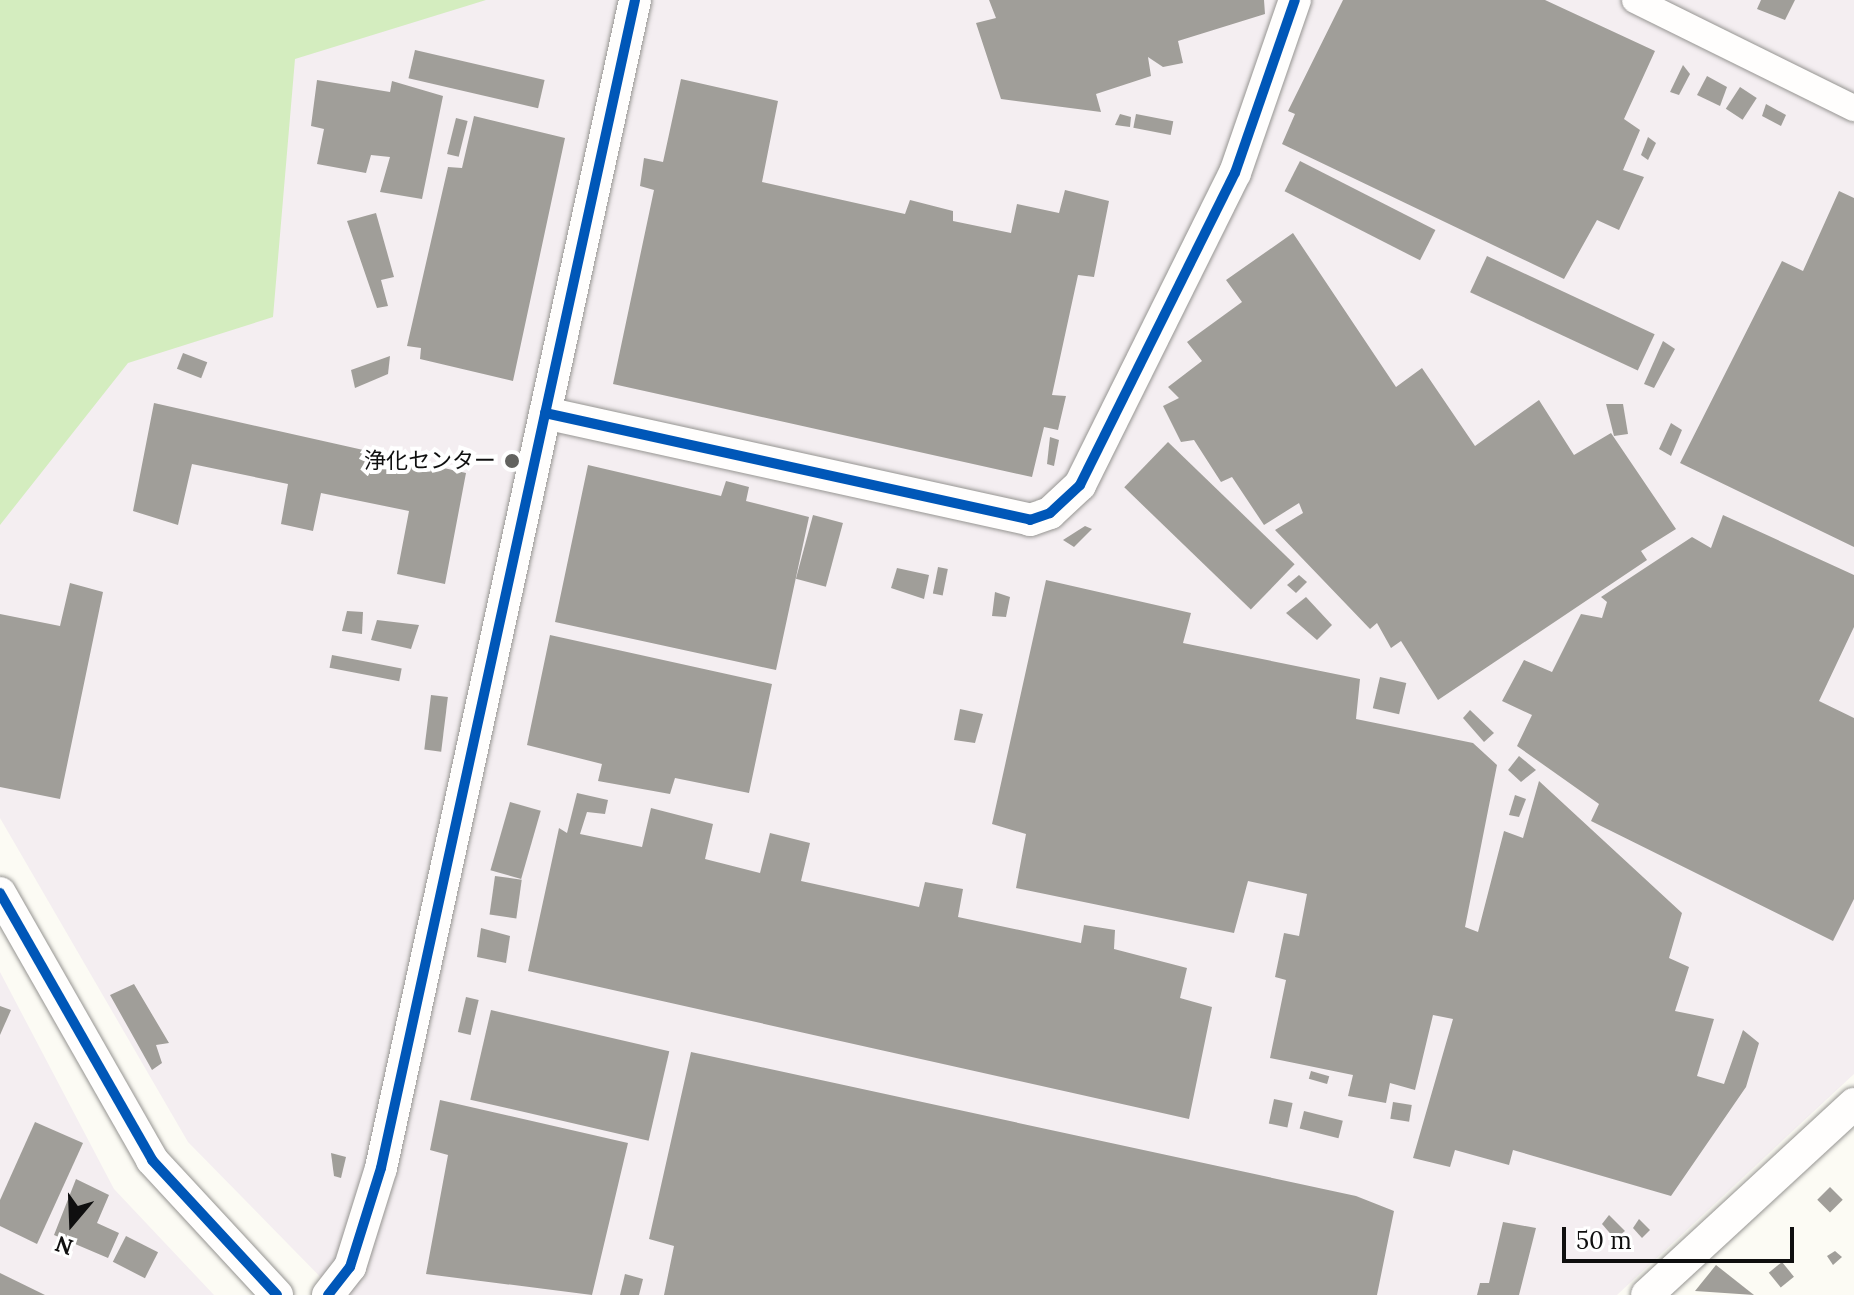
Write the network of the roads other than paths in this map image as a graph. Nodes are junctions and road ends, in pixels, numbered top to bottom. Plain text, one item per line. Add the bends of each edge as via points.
1 (635, 0) edge
2 (1295, 0) edge
3 (1635, 0) edge
4 (1854, 108) edge
5 (545, 413) junction
6 (0, 893) edge
7 (1854, 1104) edge
8 (277, 1295) edge
9 (328, 1295) edge
10 (1647, 1295) edge

1 - 5 street
2 - 5 street via 1235,173 1080,485 1050,513 1030,520
3 - 4 street
5 - 9 street via 381,1168 350,1267
6 - 8 street via 152,1160
7 - 10 street

